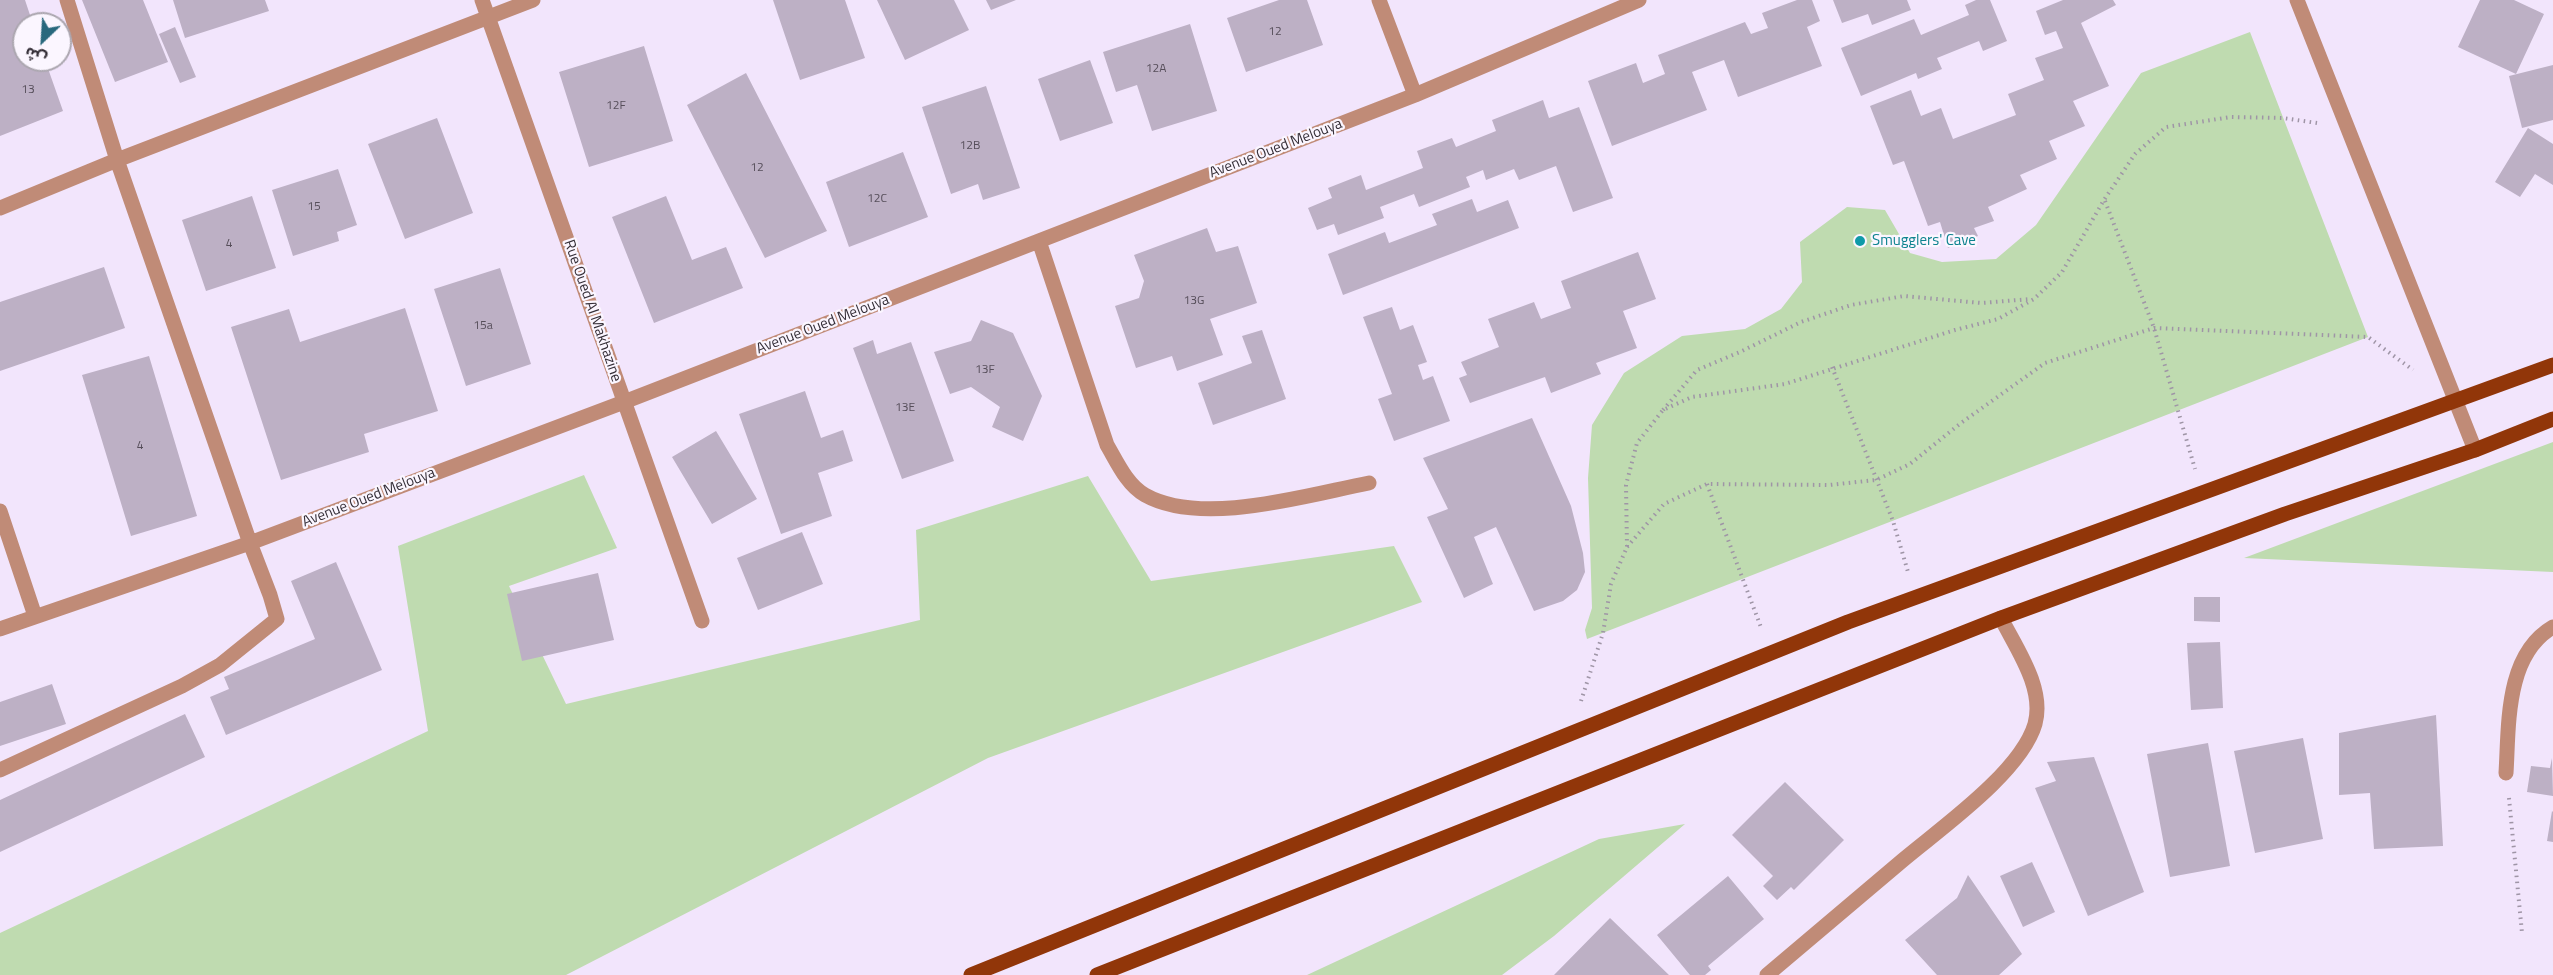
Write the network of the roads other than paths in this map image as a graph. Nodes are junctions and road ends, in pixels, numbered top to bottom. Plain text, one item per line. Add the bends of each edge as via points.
1 (67, 0) edge
2 (482, 0) edge
3 (533, 0) edge
4 (1379, 0) edge
5 (1639, 0) edge
6 (2297, 0) edge
7 (489, 17) junction
8 (1415, 95) junction
9 (117, 160) junction
10 (0, 208) edge
11 (1039, 241) junction
12 (2553, 365) edge
13 (2454, 400) junction
14 (624, 402) junction
15 (2553, 419) edge
16 (2475, 450) junction
17 (1369, 483) dead end
18 (0, 511) edge
19 (250, 543) junction
20 (35, 616) junction
21 (2001, 618) junction
22 (702, 621) dead end
23 (2553, 627) edge
24 (0, 629) edge
25 (0, 770) edge
26 (2506, 773) road end
27 (971, 975) edge
28 (1097, 975) edge
29 (1767, 975) edge

1 - 9 street
2 - 7 street, Rue Oued Al Makhazine
3 - 7 street
4 - 8 street
5 - 8 street, Avenue Oued Melouya
6 - 13 street
7 - 9 street
7 - 14 street, Rue Oued Al Makhazine
8 - 11 street, Avenue Oued Melouya
9 - 10 street
9 - 19 street
11 - 14 street, Avenue Oued Melouya
11 - 17 street via 1107,445 1123,473 1144,495 1174,507 1209,510 1264,504
12 - 13 main road
13 - 16 street
13 - 27 main road via 1772,652
14 - 19 street, Avenue Oued Melouya
14 - 22 street, Rue Oued Al Makhazine
15 - 16 main road
16 - 21 main road via 2285,514
18 - 20 street
19 - 20 street, Avenue Oued Melouya
19 - 25 street via 277,620 220,665 182,686
20 - 24 street, Avenue Oued Melouya
21 - 28 main road
21 - 29 street via 2026,666 2036,698 2035,723 2023,750 1987,788
23 - 26 street via 2524,654 2510,704

